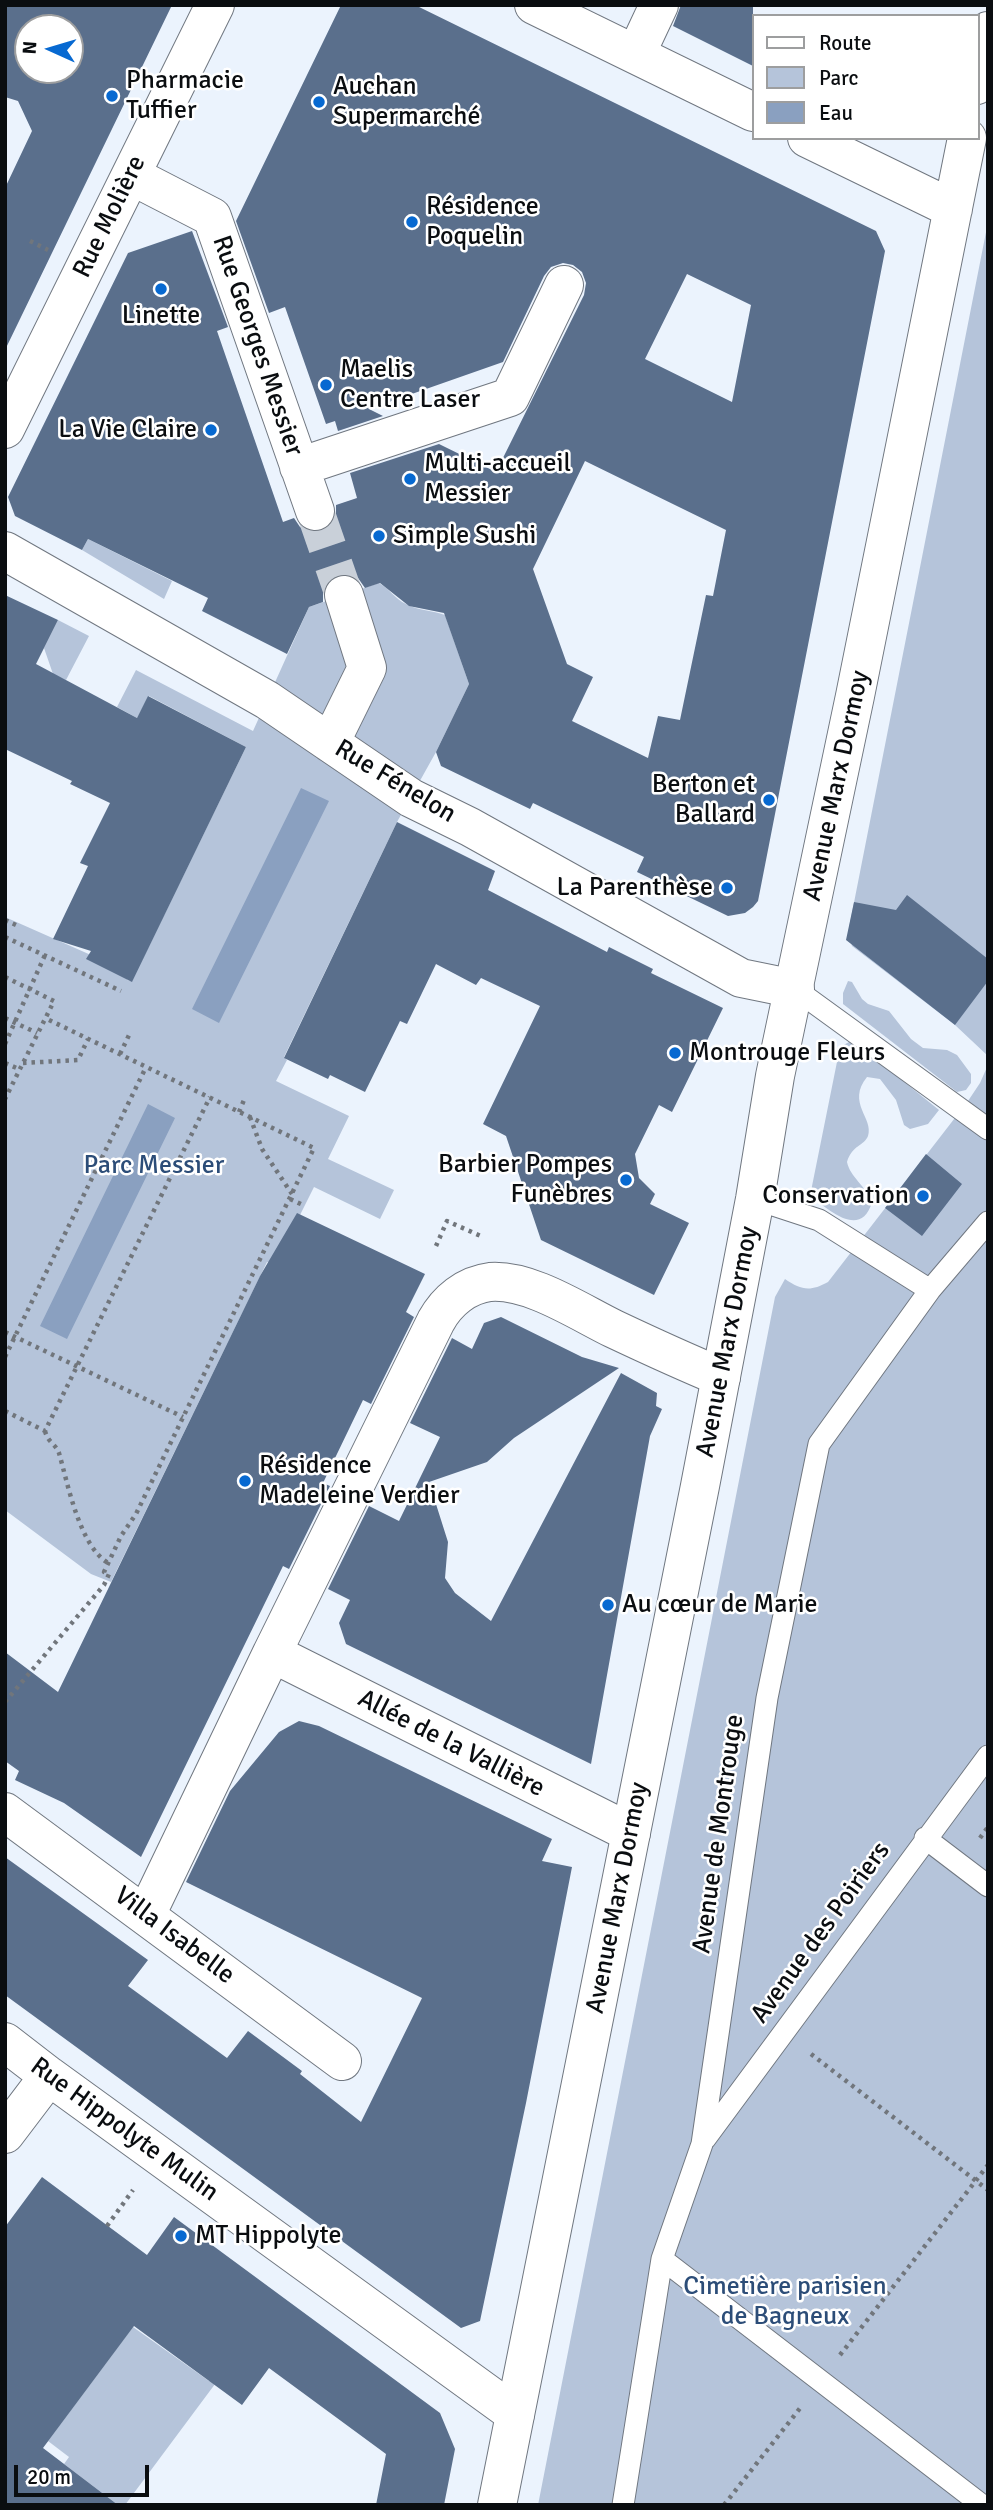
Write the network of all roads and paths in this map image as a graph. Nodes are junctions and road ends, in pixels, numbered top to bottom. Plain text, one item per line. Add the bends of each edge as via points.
1 (215, 5) edge
2 (534, 5) edge
3 (659, 5) edge
4 (988, 31) edge
5 (636, 54) junction
6 (979, 75) edge
7 (752, 111) edge
8 (811, 140) edge
9 (967, 140) edge
10 (137, 179) junction
11 (953, 209) junction
12 (30, 241) dead end
13 (53, 252) dead end
14 (564, 285) dead end
15 (5, 429) edge
16 (299, 467) junction
17 (315, 511) tunnel mouth
18 (5, 551) edge
19 (344, 595) tunnel mouth
20 (330, 743) junction
21 (5, 920) edge
22 (17, 922) dead end
23 (5, 937) edge
24 (46, 955) junction
25 (5, 977) edge
26 (795, 989) junction
27 (30, 990) junction
28 (121, 991) dead end
29 (5, 1018) edge
30 (45, 1018) junction
31 (15, 1023) junction
32 (37, 1033) junction
33 (130, 1033) dead end
34 (88, 1039) junction
35 (5, 1044) edge
36 (120, 1054) junction
37 (5, 1063) edge
38 (23, 1063) junction
39 (146, 1067) junction
40 (19, 1069) junction
41 (210, 1097) junction
42 (5, 1098) edge
43 (244, 1100) dead end
44 (239, 1112) junction
45 (250, 1117) junction
46 (988, 1129) edge
47 (291, 1196) junction
48 (755, 1199) junction
49 (305, 1206) dead end
50 (986, 1228) edge
51 (484, 1237) dead end
52 (436, 1246) dead end
53 (930, 1290) junction
54 (5, 1332) edge
55 (15, 1336) junction
56 (5, 1357) edge
57 (78, 1367) junction
58 (721, 1377) junction
59 (5, 1411) edge
60 (183, 1417) junction
61 (45, 1431) junction
62 (108, 1563) junction
63 (272, 1653) junction
64 (5, 1702) edge
65 (988, 1756) edge
66 (5, 1812) edge
67 (631, 1833) junction
68 (925, 1838) junction
69 (988, 1886) edge
70 (146, 1915) junction
71 (783, 2033) junction
72 (5, 2042) edge
73 (342, 2061) dead end
74 (49, 2076) junction
75 (5, 2134) edge
76 (702, 2144) junction
77 (988, 2165) edge
78 (976, 2181) junction
79 (138, 2182) dead end
80 (988, 2190) edge
81 (107, 2225) dead end
82 (662, 2259) junction
83 (821, 2381) junction
84 (515, 2414) junction
85 (497, 2505) edge
86 (623, 2505) edge
87 (724, 2505) edge
88 (982, 2505) edge

1 - 10 street, Rue Molière
2 - 5 street
3 - 5 street
4 - 6 street
5 - 7 street
8 - 11 street
9 - 11 street, Avenue Marx Dormoy
10 - 15 street, Rue Molière
10 - 16 street, Rue Georges Messier via 212,217
11 - 26 street, Avenue Marx Dormoy
12 - 13 path
14 - 16 street, Rue Georges Messier via 510,397
16 - 17 street, Rue Georges Messier
18 - 20 street, Rue Fénelon via 267,700
19 - 20 street via 367,668
20 - 26 street, Rue Fénelon via 411,798 741,978
21 - 22 path
23 - 24 path
24 - 27 path
24 - 28 path
25 - 27 path
26 - 46 lane
26 - 48 street, Avenue Marx Dormoy
27 - 30 path via 54,1001
27 - 31 path
29 - 31 path
30 - 32 path
30 - 34 path
31 - 32 path
31 - 35 path
32 - 38 path
33 - 36 path
34 - 36 path
34 - 38 path via 78,1060
36 - 39 path
37 - 40 path
38 - 40 path
39 - 41 path
39 - 55 path
40 - 42 path
41 - 44 path
41 - 57 path
43 - 44 path
44 - 45 path
45 - 47 path via 261,1149
45 - 47 path via 314,1148
47 - 49 path
47 - 60 path
48 - 53 lane via 819,1220
48 - 58 street, Avenue Marx Dormoy
50 - 53 lane, Avenue de Montrouge
51 - 52 path via 447,1221
53 - 76 lane, Avenue de Montrouge via 819,1444 767,1698
54 - 55 path
55 - 56 path
55 - 57 path
57 - 60 path
57 - 61 path
58 - 63 street via 525,1286 489,1282 471,1287 444,1307 436,1321
58 - 67 street, Avenue Marx Dormoy
59 - 61 path
60 - 62 path
61 - 62 path via 58,1449 79,1521
62 - 64 path via 104,1572 111,1575
63 - 67 street, Allée de la Vallière
63 - 70 street
65 - 68 lane, Avenue des Poiriers
66 - 70 street, Villa Isabelle
67 - 84 street, Avenue Marx Dormoy
68 - 69 lane
68 - 71 lane, Avenue des Poiriers
70 - 73 street, Villa Isabelle
71 - 76 lane, Avenue des Poiriers
71 - 78 path
72 - 74 street, Rue Hippolyte Mulin
74 - 75 street
74 - 84 street, Rue Hippolyte Mulin
76 - 82 lane, Avenue de Montrouge
77 - 78 path
78 - 80 path
78 - 83 path
79 - 81 path
82 - 83 lane
82 - 86 lane, Avenue de Montrouge
83 - 87 path
83 - 88 lane
84 - 85 street, Avenue Marx Dormoy

